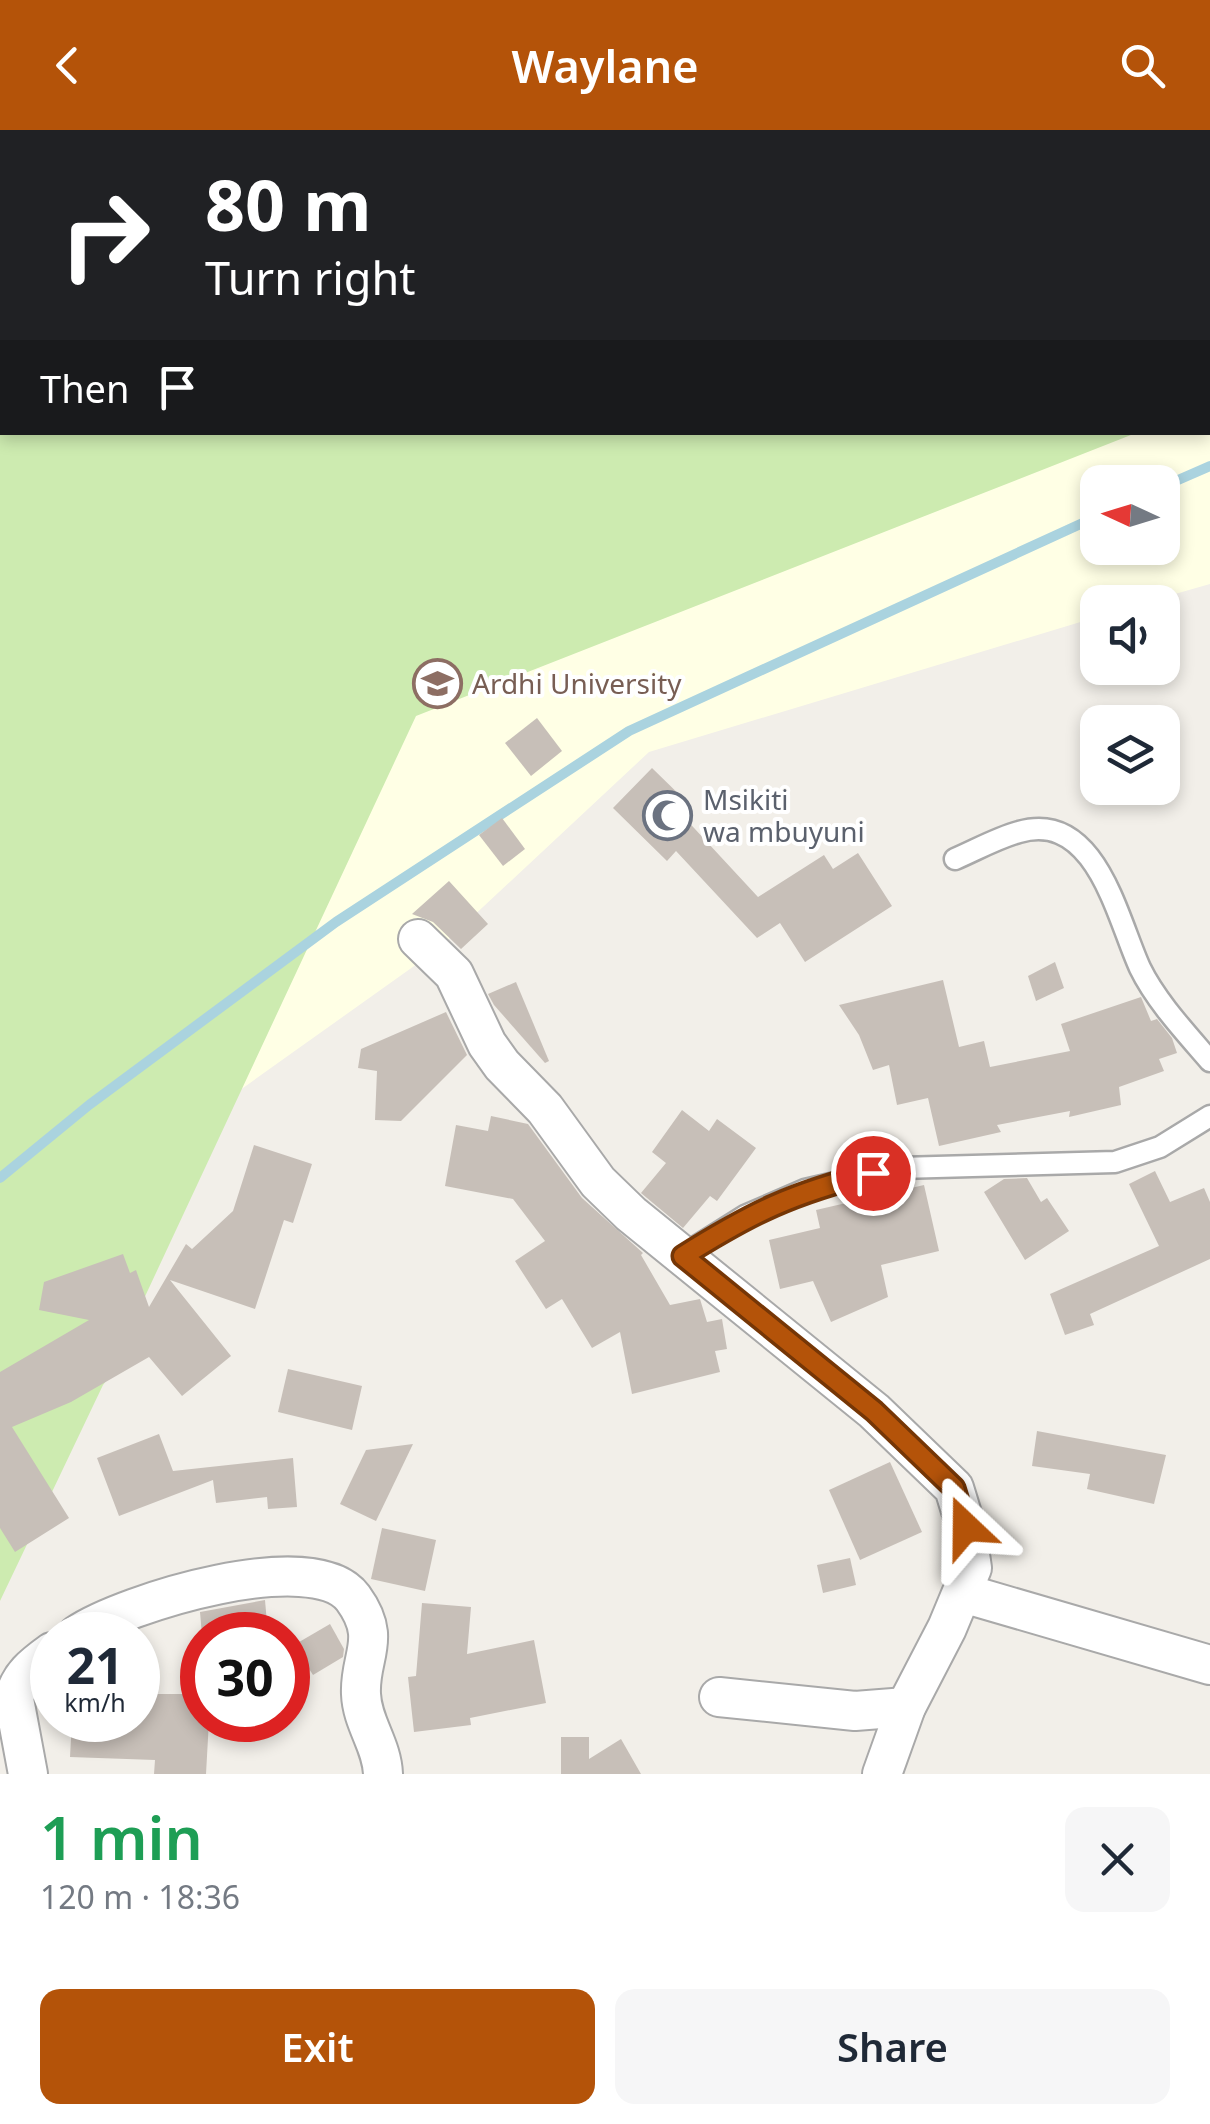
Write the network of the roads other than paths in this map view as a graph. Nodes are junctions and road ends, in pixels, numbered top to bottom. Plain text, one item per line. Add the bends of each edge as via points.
1 (954, 859) dead end
2 (418, 939) dead end
3 (1210, 1061) edge
4 (1210, 1116) edge
5 (683, 1256) junction
6 (964, 1594) junction
7 (127, 1612) edge
8 (1210, 1665) edge
9 (30, 1668) edge
10 (8, 1683) edge
11 (720, 1698) dead end
12 (906, 1707) junction
13 (28, 1774) edge
14 (383, 1774) edge
15 (882, 1774) edge

1 - 3 lane via 1022,831 1055,832 1080,844 1141,971
2 - 5 street via 454,974 487,1044 576,1156
4 - 5 lane via 1160,1147 1115,1162 900,1168 805,1190 745,1216
5 - 6 street via 874,1411 954,1488 972,1568
6 - 8 street
6 - 12 street
7 - 14 street via 202,1588 276,1578 339,1584 369,1636 360,1694
9 - 10 street
10 - 13 street
11 - 12 street via 839,1710
12 - 15 street

